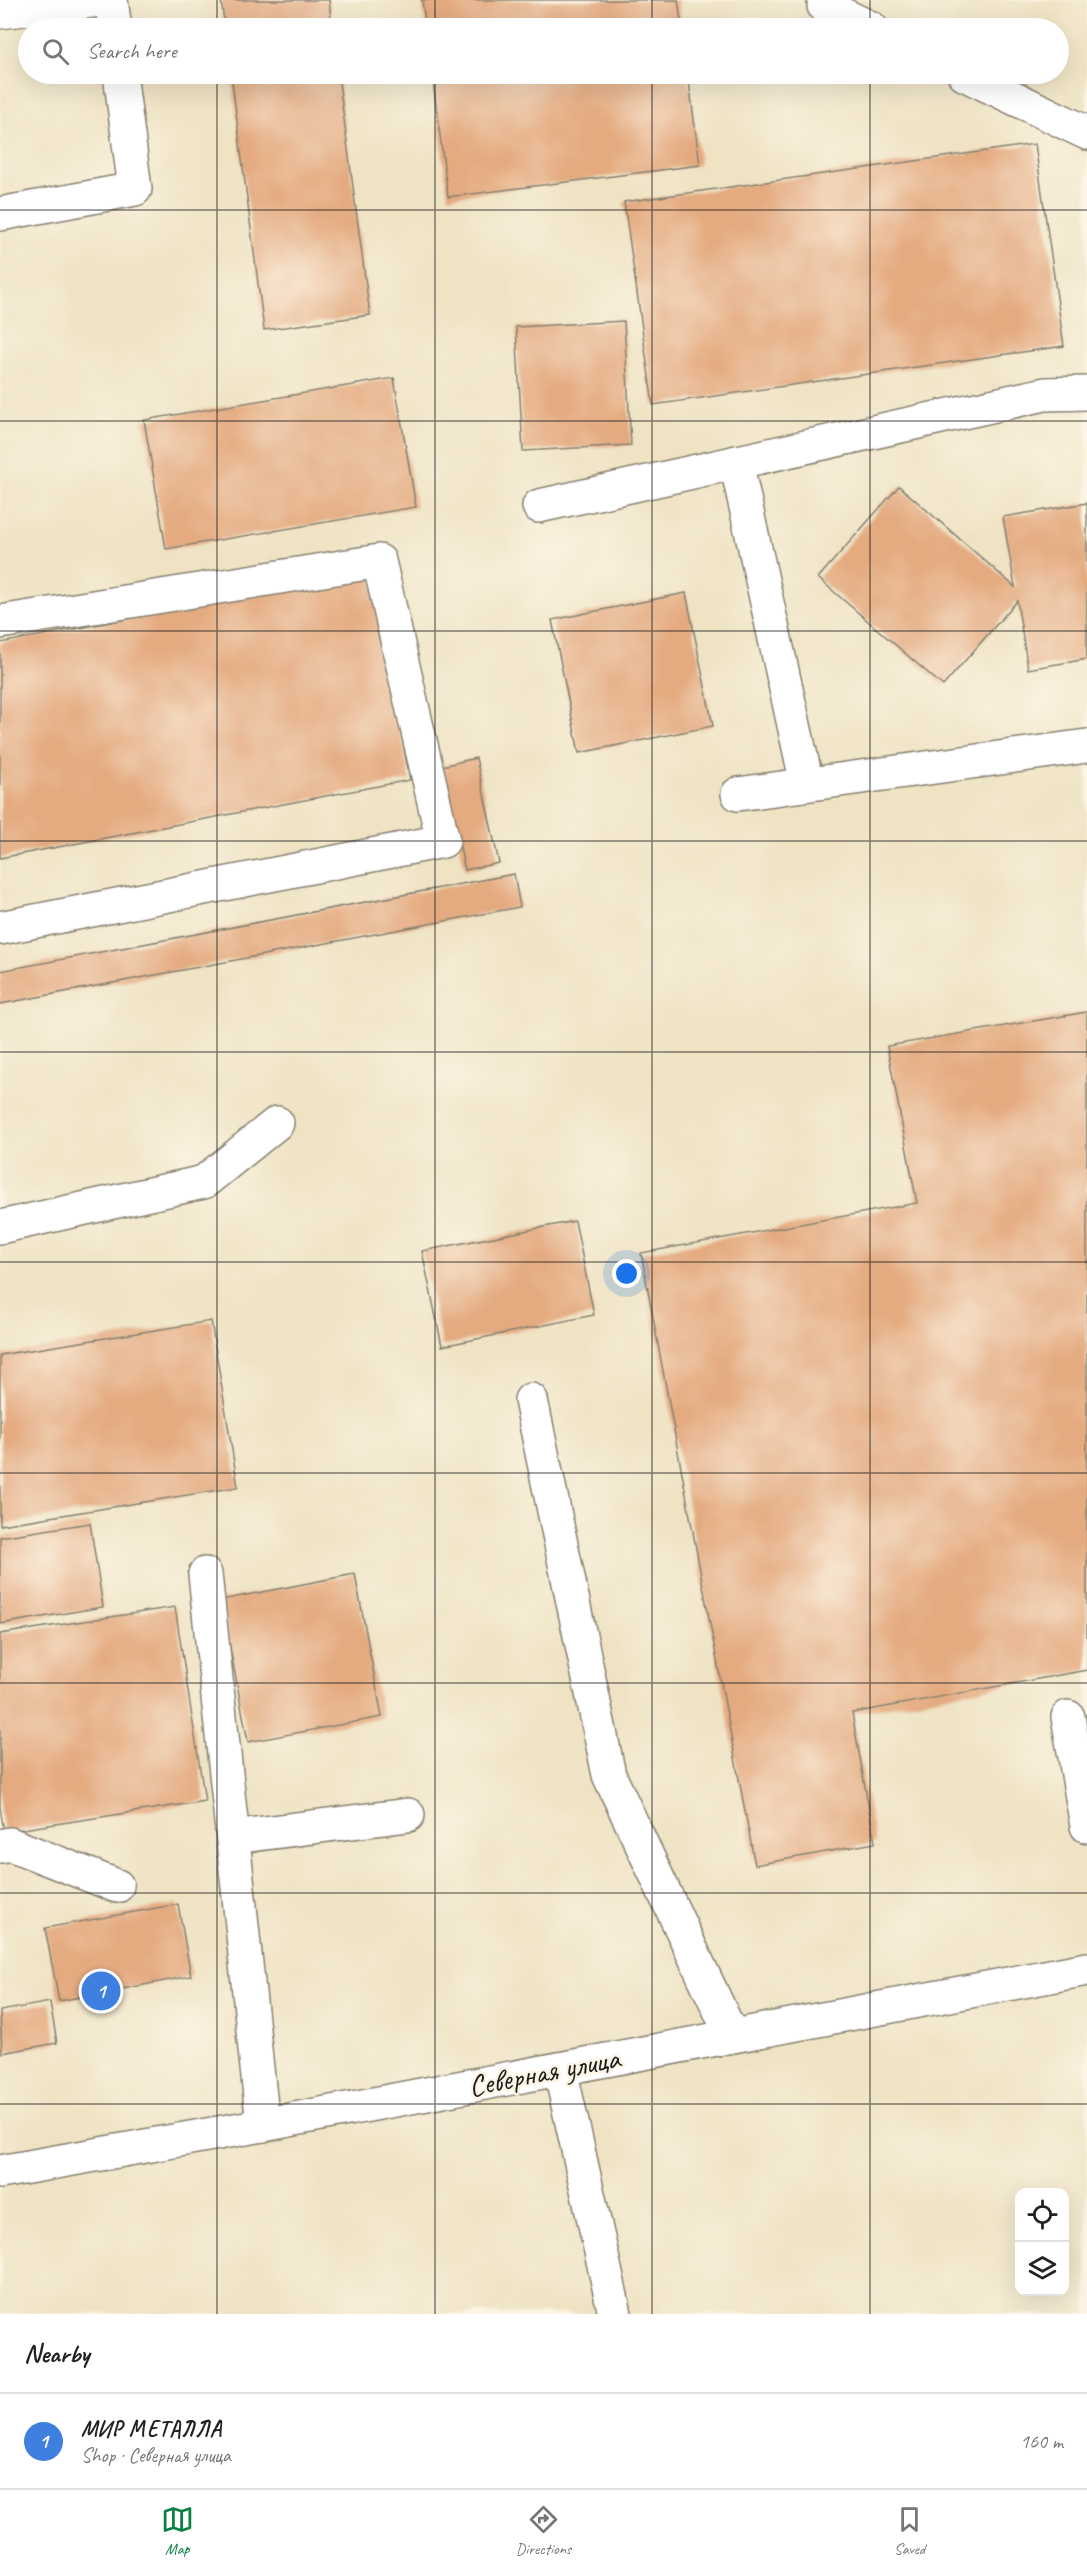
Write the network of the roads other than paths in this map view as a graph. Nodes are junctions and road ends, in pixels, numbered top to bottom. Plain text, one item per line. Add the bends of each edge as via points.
1 (99, 0) edge
2 (111, 0) edge
3 (824, 6) dead end
4 (0, 12) edge
5 (114, 18) edge
6 (850, 18) edge
7 (121, 84) edge
8 (984, 84) edge
9 (1087, 134) edge
10 (0, 214) edge
11 (1087, 393) edge
12 (736, 462) junction
13 (539, 506) dead end
14 (0, 622) edge
15 (1087, 746) edge
16 (807, 784) junction
17 (738, 794) dead end
18 (0, 928) edge
19 (276, 1123) dead end
20 (0, 1227) edge
21 (531, 1400) dead end
22 (205, 1574) dead end
23 (1068, 1717) dead end
24 (408, 1815) dead end
25 (1087, 1826) edge
26 (232, 1837) junction
27 (0, 1846) edge
28 (117, 1886) dead end
29 (1087, 1969) edge
30 (732, 2036) junction
31 (560, 2069) junction
32 (263, 2125) junction
33 (0, 2172) edge
34 (615, 2314) edge

1 - 4 main road
2 - 5 main road
3 - 6 main road
7 - 10 main road via 135,189
8 - 9 main road
11 - 12 main road via 1045,394
12 - 13 main road
12 - 16 main road
14 - 18 main road via 379,561 443,842
15 - 16 main road
16 - 17 main road
19 - 20 main road via 204,1182
21 - 30 main road via 609,1775
22 - 26 main road
23 - 25 main road
24 - 26 main road
26 - 32 main road
27 - 28 main road via 10,1844
29 - 30 main road, Северная улица
30 - 31 main road, Северная улица
31 - 32 main road, Северная улица
31 - 34 main road
32 - 33 main road, Северная улица

